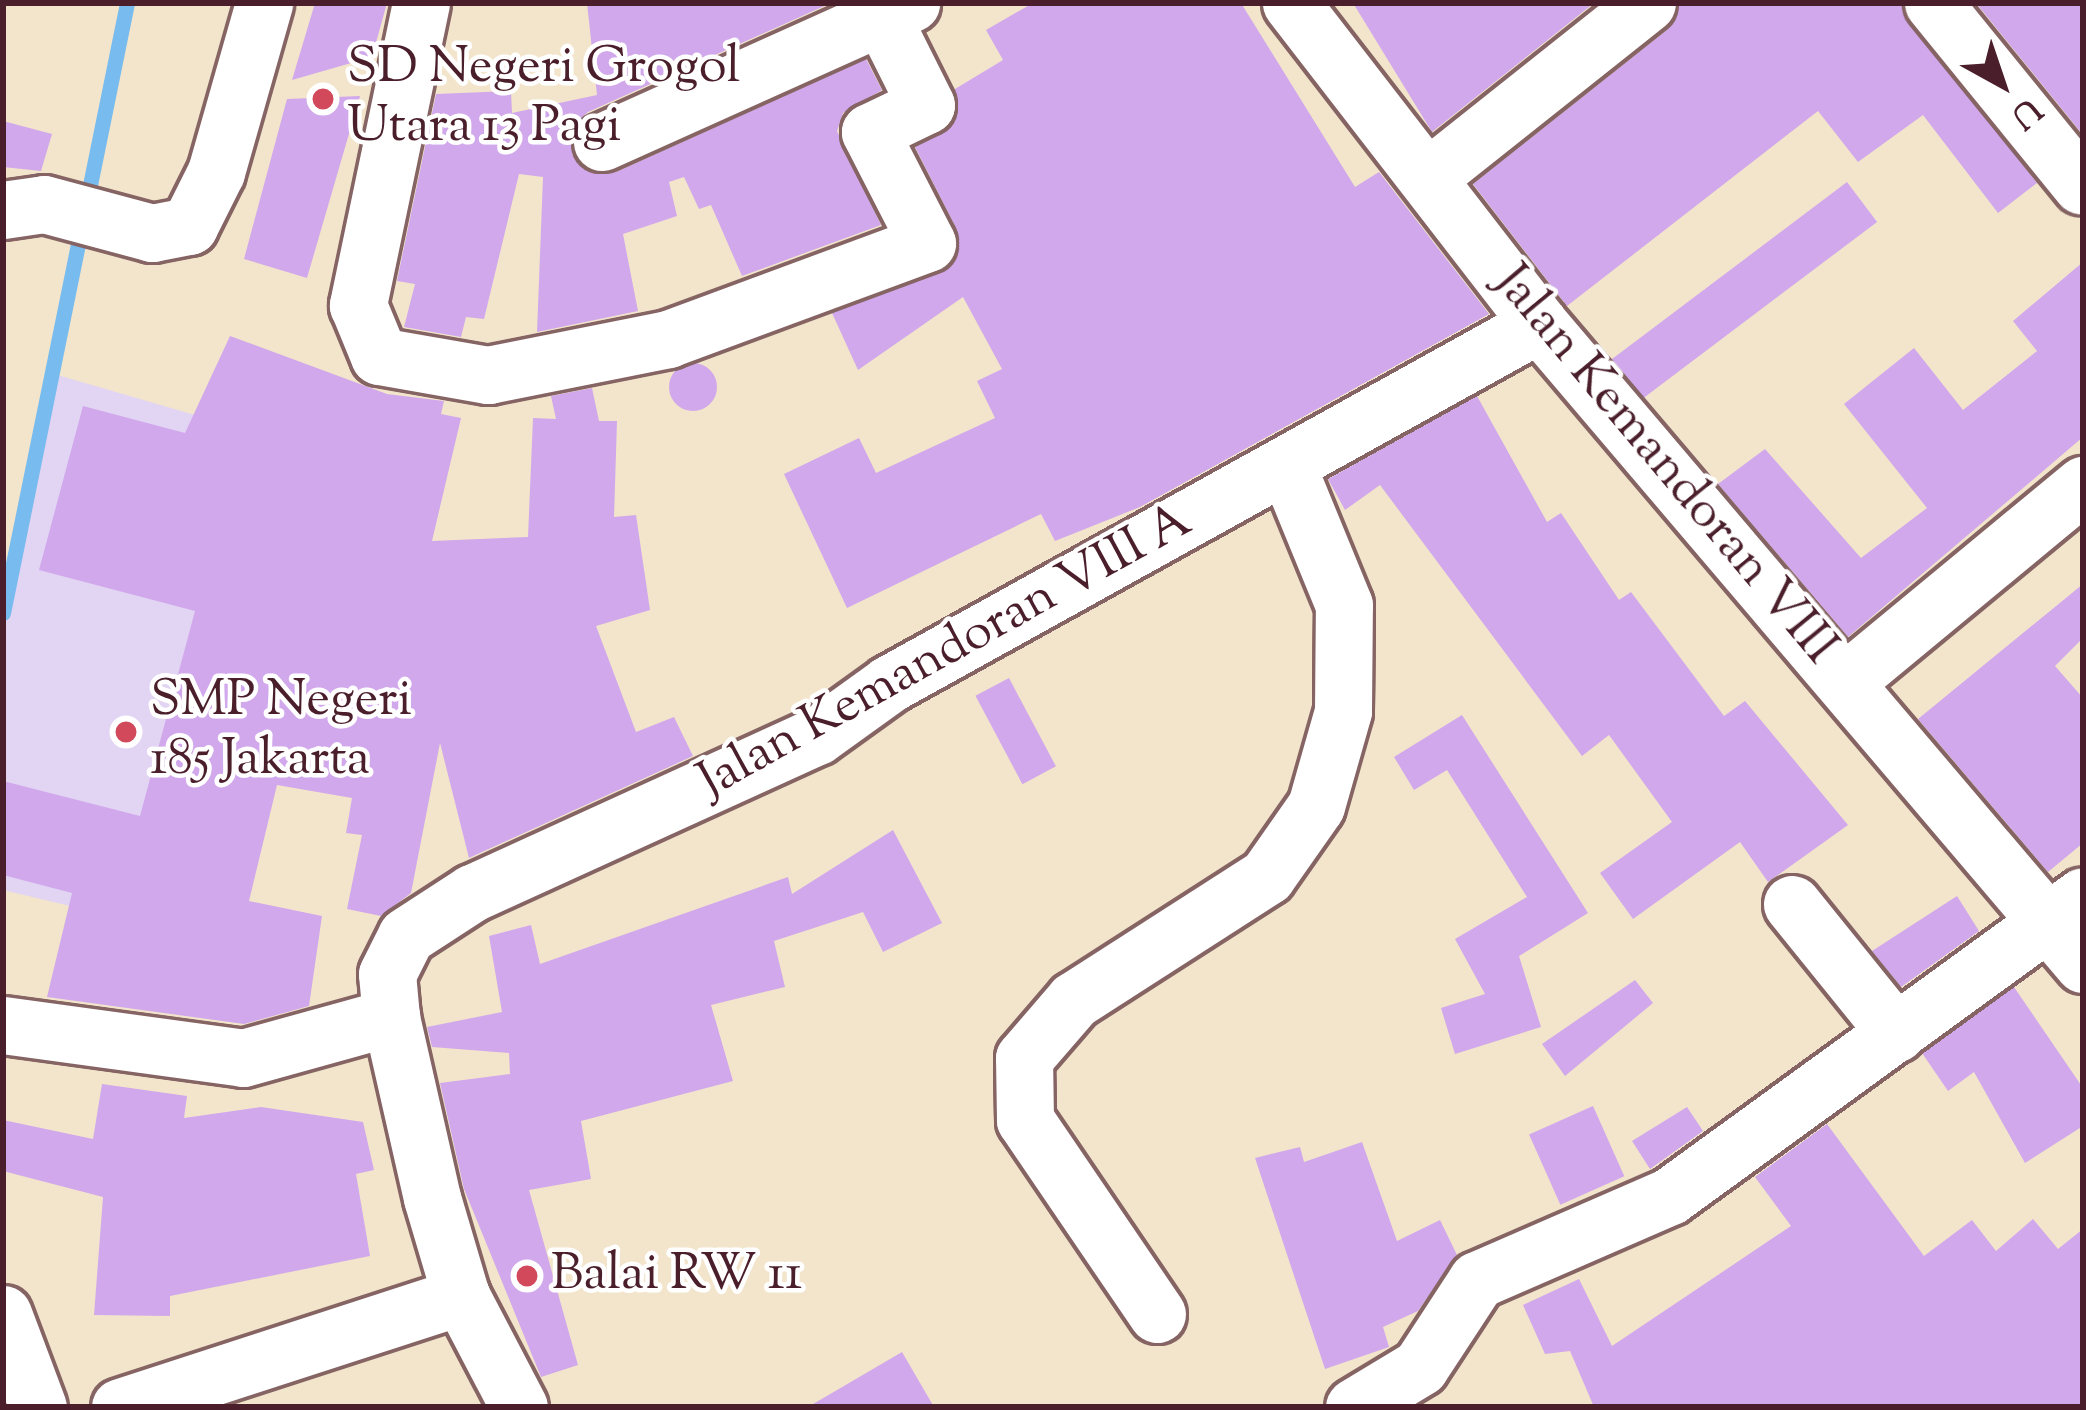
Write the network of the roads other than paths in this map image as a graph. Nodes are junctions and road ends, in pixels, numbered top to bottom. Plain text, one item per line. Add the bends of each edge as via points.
1 (264, 3) edge
2 (421, 3) edge
3 (1291, 3) edge
4 (1647, 3) edge
5 (1933, 3) edge
6 (897, 10) edge
7 (602, 142) dead end
8 (1426, 178) junction
9 (2081, 185) edge
10 (45, 210) edge
11 (1539, 324) junction
12 (1287, 466) junction
13 (2083, 485) edge
14 (1846, 681) junction
15 (1792, 904) dead end
16 (2065, 908) edge
17 (2083, 964) edge
18 (391, 1017) junction
19 (3, 1025) edge
20 (1896, 1033) junction
21 (461, 1297) junction
22 (3, 1313) edge
23 (1157, 1314) dead end
24 (38, 1407) edge
25 (120, 1407) edge
26 (519, 1407) edge
27 (1354, 1407) edge

1 - 10 street via 202,211 173,234
2 - 6 street via 358,305 379,356 488,374 668,339 927,243 870,132 926,105
3 - 8 street, Jalan Kemandoran VIII
4 - 8 street
5 - 9 street
6 - 7 street
8 - 11 street, Jalan Kemandoran VIII
11 - 12 street, Jalan Kemandoran VIII A
11 - 14 street, Jalan Kemandoran VIII
12 - 18 street, Jalan Kemandoran VIII A via 889,684 817,736 433,913 396,950
12 - 23 street via 1345,605 1343,711 1316,806 1267,876 1074,1000 1024,1058 1025,1120
13 - 14 street
14 - 16 street, Jalan Kemandoran VIII
15 - 20 street
16 - 17 street, Jalan Kemandoran VIII
16 - 20 street
18 - 19 street via 243,1058
18 - 21 street, Jalan Kemandoran VIII A
20 - 27 street via 1599,1234 1477,1280 1420,1367
21 - 25 street
21 - 26 street, Jalan Kemandoran VIII A
22 - 24 street

